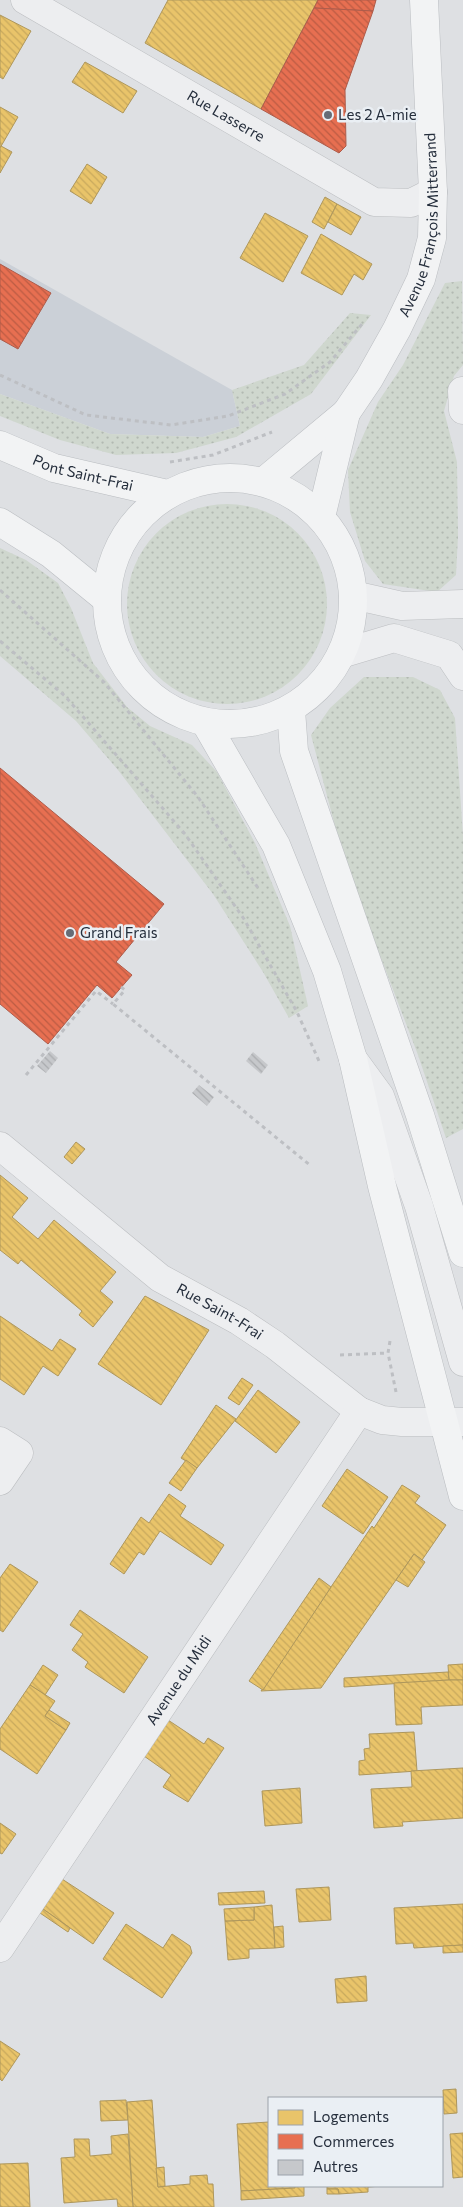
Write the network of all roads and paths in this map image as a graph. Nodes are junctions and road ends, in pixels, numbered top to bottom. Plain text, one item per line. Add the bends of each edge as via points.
1 (25, 0) edge
2 (424, 0) edge
3 (433, 192) junction
4 (366, 317) dead end
5 (0, 375) edge
6 (462, 391) edge
7 (463, 410) edge
8 (346, 413) junction
9 (276, 430) dead end
10 (0, 446) edge
11 (165, 463) dead end
12 (263, 482) junction
13 (167, 494) junction
14 (321, 517) junction
15 (0, 522) edge
16 (0, 590) edge
17 (353, 595) junction
18 (105, 598) junction
19 (463, 604) edge
20 (0, 642) edge
21 (344, 652) junction
22 (463, 676) edge
23 (291, 710) junction
24 (205, 722) junction
25 (260, 892) dead end
26 (121, 987) dead end
27 (113, 1004) junction
28 (353, 1059) junction
29 (320, 1064) dead end
30 (26, 1076) dead end
31 (0, 1146) edge
32 (311, 1166) dead end
33 (463, 1253) edge
34 (391, 1334) dead end
35 (463, 1362) edge
36 (359, 1411) junction
37 (402, 1422) junction
38 (452, 1422) edge
39 (0, 1441) edge
40 (0, 1481) edge
41 (463, 1496) edge
42 (0, 1948) edge

1 - 3 street, Rue Lasserre via 374,202 411,203
2 - 3 main road, Avenue François Mitterrand
3 - 8 main road, Avenue François Mitterrand via 432,238 421,279 369,380
4 - 5 path via 330,362 285,394 228,416 170,425 86,415
6 - 7 street
8 - 12 main road
8 - 14 main road
9 - 11 path via 213,455
10 - 13 main road, Pont Saint-Frai via 54,468
12 - 13 main road via 230,477 198,481
12 - 14 main road
13 - 18 main road via 135,521 113,557
14 - 17 main road via 341,546 352,580
15 - 18 main road via 51,554
16 - 25 path via 104,682 198,797
17 - 19 street via 402,606
17 - 21 main road via 354,615
18 - 24 main road via 110,635 125,669 150,697 182,716
20 - 29 path via 65,696 185,834 244,919 297,1012
21 - 22 street via 394,638 449,655
21 - 23 main road via 322,685
23 - 24 main road via 218,725
23 - 33 main road via 294,751 417,1106
24 - 28 main road via 276,845 327,970
26 - 27 path via 125,990
27 - 30 path via 96,991
27 - 32 path
28 - 35 street via 380,1096 419,1206
28 - 38 main road via 422,1342
31 - 36 street, Rue Saint-Frai via 160,1278 239,1321 275,1345
34 - 37 path via 388,1353
36 - 37 street, Rue Saint-Frai via 382,1420
36 - 42 street, Avenue du Midi
37 - 38 street, Rue Saint-Frai
38 - 41 main road
39 - 40 street via 19,1453

